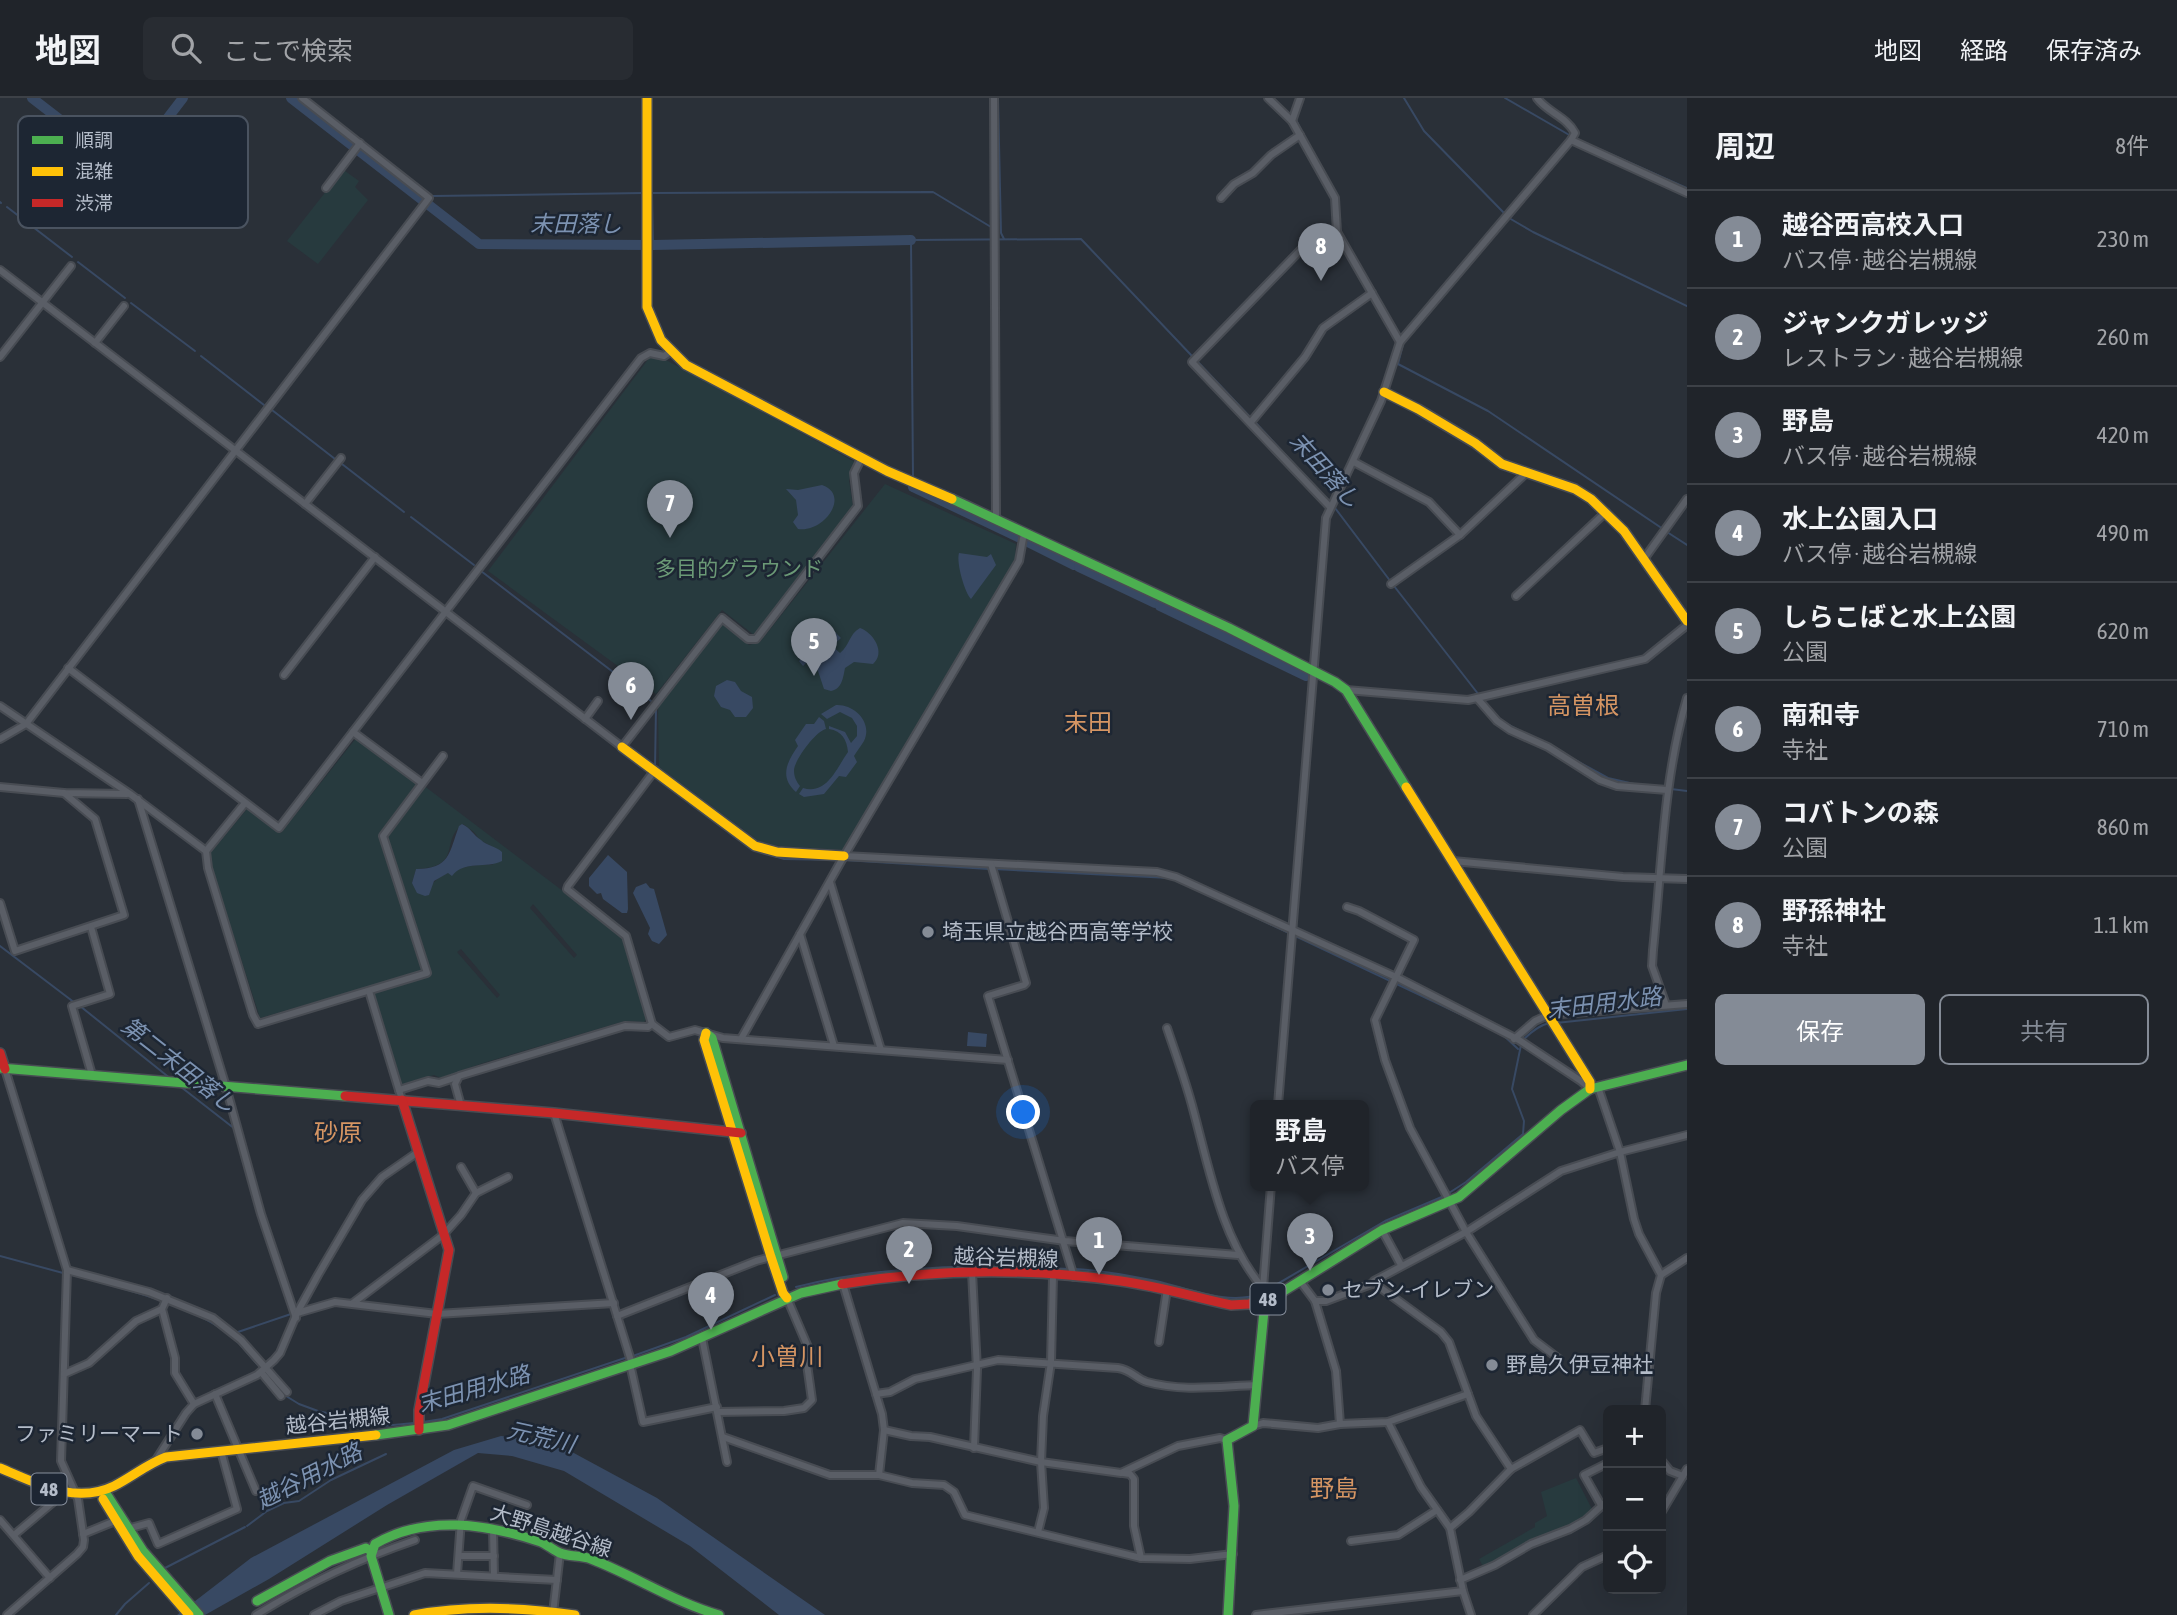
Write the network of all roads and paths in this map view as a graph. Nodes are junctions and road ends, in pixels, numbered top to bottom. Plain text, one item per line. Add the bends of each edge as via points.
1 (302, 98) edge
2 (647, 98) edge
3 (994, 98) edge
4 (1268, 98) edge
5 (1300, 98) edge
6 (1537, 98) edge
7 (1292, 121) junction
8 (1300, 135) junction
9 (1571, 141) junction
10 (360, 143) junction
11 (326, 188) dead end
12 (1687, 193) edge
13 (1221, 198) dead end
14 (1337, 232) junction
15 (71, 266) dead end
16 (0, 270) edge
17 (1373, 293) junction
18 (42, 303) junction
19 (124, 306) dead end
20 (1401, 342) junction
21 (95, 344) junction
22 (670, 352) junction
23 (0, 357) edge
24 (1384, 392) junction
25 (1251, 422) junction
26 (235, 450) junction
27 (341, 458) dead end
28 (861, 459) junction
29 (1354, 462) junction
30 (1525, 474) junction
31 (1687, 499) edge
32 (305, 504) junction
33 (1331, 507) junction
34 (1606, 512) junction
35 (996, 519) junction
36 (1024, 533) junction
37 (1460, 535) junction
38 (374, 557) junction
39 (1644, 559) junction
40 (1391, 584) dead end
41 (1516, 596) dead end
42 (444, 611) junction
43 (1687, 623) edge
44 (68, 668) junction
45 (1314, 670) junction
46 (284, 675) dead end
47 (1346, 690) junction
48 (1477, 698) junction
49 (1687, 698) edge
50 (598, 701) dead end
51 (0, 706) edge
52 (584, 719) junction
53 (26, 724) junction
54 (353, 732) junction
55 (1677, 733) junction
56 (1687, 736) edge
57 (0, 739) edge
58 (622, 747) junction
59 (443, 756) dead end
60 (655, 770) junction
61 (422, 783) junction
62 (0, 787) edge
63 (1667, 790) junction
64 (64, 793) junction
65 (130, 794) junction
66 (138, 800) junction
67 (245, 803) junction
68 (206, 851) junction
69 (844, 856) junction
70 (1452, 861) junction
71 (990, 864) junction
72 (1660, 879) junction
73 (1687, 879) edge
74 (830, 882) junction
75 (0, 903) edge
76 (1347, 907) dead end
77 (91, 927) junction
78 (1292, 930) junction
79 (800, 934) junction
80 (1395, 980) junction
81 (369, 990) junction
82 (1687, 1004) edge
83 (1666, 1005) junction
84 (1548, 1015) junction
85 (652, 1024) junction
86 (1167, 1028) dead end
87 (706, 1033) junction
88 (741, 1039) junction
89 (1514, 1039) junction
90 (834, 1046) junction
91 (881, 1050) junction
92 (0, 1053) edge
93 (1008, 1060) junction
94 (1687, 1065) edge
95 (3, 1069) edge
96 (92, 1075) junction
97 (459, 1076) junction
98 (226, 1087) junction
99 (1594, 1088) junction
100 (399, 1090) junction
101 (402, 1100) junction
102 (1278, 1100) edge
103 (461, 1106) junction
104 (554, 1113) junction
105 (737, 1133) junction
106 (1687, 1135) edge
107 (418, 1152) junction
108 (1620, 1152) junction
109 (461, 1167) dead end
110 (508, 1177) dead end
111 (1271, 1191) edge
112 (476, 1193) junction
113 (1447, 1197) junction
114 (1382, 1230) junction
115 (1466, 1232) junction
116 (443, 1235) junction
117 (1065, 1241) junction
118 (1238, 1255) junction
119 (774, 1256) junction
120 (1687, 1258) edge
121 (1401, 1265) junction
122 (67, 1270) junction
123 (972, 1272) junction
124 (1073, 1272) junction
125 (1661, 1275) junction
126 (1053, 1276) junction
127 (1300, 1281) junction
128 (1374, 1283) junction
129 (843, 1284) junction
130 (1167, 1289) junction
131 (1264, 1293) junction
132 (167, 1298) junction
133 (787, 1298) junction
134 (1315, 1301) junction
135 (353, 1303) junction
136 (614, 1303) junction
137 (162, 1309) junction
138 (151, 1314) junction
139 (437, 1314) junction
140 (296, 1316) junction
141 (617, 1316) junction
142 (166, 1324) junction
143 (702, 1338) junction
144 (1159, 1342) dead end
145 (1559, 1359) dead end
146 (630, 1360) junction
147 (1051, 1362) junction
148 (977, 1367) junction
149 (263, 1370) junction
150 (64, 1374) junction
151 (1257, 1385) junction
152 (215, 1394) junction
153 (284, 1394) dead end
154 (876, 1394) junction
155 (1468, 1394) junction
156 (194, 1404) junction
157 (1645, 1405) edge
158 (717, 1409) junction
159 (1388, 1422) junction
160 (1340, 1424) junction
161 (419, 1425) junction
162 (1254, 1426) junction
163 (884, 1430) junction
164 (723, 1437) junction
165 (1227, 1440) junction
166 (974, 1448) junction
167 (239, 1449) junction
168 (1603, 1450) edge
169 (221, 1451) junction
170 (156, 1460) junction
171 (727, 1462) dead end
172 (1041, 1462) junction
173 (1603, 1466) edge
174 (1666, 1467) edge
175 (0, 1468) edge
176 (1511, 1469) junction
177 (1685, 1472) edge
178 (1121, 1473) junction
179 (879, 1475) junction
180 (102, 1491) junction
181 (256, 1491) dead end
182 (64, 1493) junction
183 (75, 1493) junction
184 (1666, 1504) edge
185 (527, 1505) dead end
186 (1601, 1505) joint
187 (1437, 1510) junction
188 (0, 1520) edge
189 (115, 1521) junction
190 (460, 1524) junction
191 (1450, 1528) junction
192 (127, 1529) junction
193 (493, 1529) junction
194 (407, 1530) junction
195 (1038, 1532) junction
196 (83, 1534) junction
197 (14, 1535) junction
198 (1352, 1541) dead end
199 (371, 1553) junction
200 (560, 1553) junction
201 (1233, 1554) junction
202 (458, 1556) junction
203 (494, 1556) junction
204 (1603, 1557) edge
205 (1141, 1558) junction
206 (457, 1574) junction
207 (494, 1576) junction
208 (50, 1578) junction
209 (556, 1580) junction
210 (1460, 1580) junction
211 (167, 1585) junction
212 (381, 1588) junction
213 (1463, 1591) junction
214 (257, 1601) dead end
215 (552, 1613) edge
216 (708, 1614) edge
217 (7, 1615) edge
218 (190, 1615) edge
219 (199, 1615) edge
220 (257, 1615) edge
221 (314, 1615) edge
222 (389, 1615) edge
223 (414, 1615) edge
224 (575, 1615) edge
225 (719, 1615) edge
226 (1228, 1615) edge
227 (1256, 1615) edge
228 (1471, 1615) edge
229 (1533, 1615) edge

1 - 10 street
2 - 22 street via 647,307 659,339
3 - 35 street
4 - 7 street
5 - 7 street
6 - 9 street via 1571,125 1575,133
7 - 8 street
8 - 13 street
8 - 14 street via 1335,198
9 - 12 street
9 - 20 street
10 - 11 street
10 - 26 street via 429,198
14 - 17 street
14 - 25 street via 1317,233 1192,362
15 - 18 street
16 - 18 street
17 - 20 street
17 - 25 street via 1323,328 1305,358
18 - 21 street
18 - 23 street
19 - 21 street
20 - 24 street
21 - 26 street
22 - 28 street via 686,365
22 - 42 street via 641,358
24 - 29 street
24 - 30 street
25 - 33 street
26 - 32 street
26 - 44 street
27 - 32 street
28 - 35 street
28 - 58 street via 854,473 858,506 757,639 748,639 722,618
29 - 33 street
29 - 37 street via 1429,502
30 - 34 street via 1575,489
30 - 37 street
31 - 39 street
32 - 38 street
33 - 45 street via 1326,518
34 - 39 street
34 - 41 street
35 - 36 street
36 - 45 street
36 - 69 street via 1019,561
37 - 40 street
38 - 42 street
38 - 46 street
39 - 43 street
42 - 52 street
42 - 54 street
43 - 48 street via 1645,659
44 - 53 street
44 - 67 street
45 - 47 street
45 - 78 street
47 - 48 street
47 - 70 street
48 - 63 street via 1510,730 1548,747 1600,780
49 - 55 street
50 - 52 street
51 - 53 street
52 - 58 street
53 - 57 street
53 - 65 street
54 - 61 street
54 - 67 street via 279,828
55 - 56 street
55 - 63 street
58 - 60 street
59 - 61 street
60 - 69 street via 765,850
60 - 85 street via 567,889 626,936
61 - 81 street via 383,836 427,973
62 - 64 street
63 - 72 street
64 - 65 street
64 - 77 street via 95,819 124,915
65 - 66 street
66 - 68 street
66 - 98 street
67 - 68 street
68 - 81 street via 258,1024
69 - 71 street
69 - 74 street
70 - 72 street
70 - 84 street
71 - 78 street via 1157,872
71 - 93 street via 1026,983 988,996
72 - 73 street
72 - 83 street via 1653,965
74 - 79 street
74 - 91 street
75 - 77 street via 15,951
76 - 80 street via 1414,940
77 - 96 street via 110,994 72,1006
78 - 80 street
78 - 102 street
79 - 88 street
79 - 90 street
80 - 89 street
80 - 113 street via 1377,1013 1376,1027 1410,1128
81 - 100 street
82 - 83 street
83 - 84 street
84 - 89 street
84 - 99 street
85 - 87 street via 669,1037 695,1030
85 - 97 street via 625,1026
86 - 118 street
87 - 88 street
87 - 105 street via 712,1038
88 - 90 street
89 - 99 street
90 - 91 street
91 - 93 street
92 - 95 street
93 - 117 street
94 - 99 street, 越谷岩槻線 / 48
95 - 96 street
95 - 122 street
96 - 98 street
97 - 100 street
97 - 103 street via 455,1084
98 - 101 street
98 - 140 street via 261,1214
99 - 108 street
99 - 113 street, 越谷岩槻線 / 48 via 1561,1110 1468,1191
100 - 101 street
101 - 103 street
101 - 107 street
103 - 104 street
104 - 105 street
104 - 136 street
105 - 119 street
106 - 108 street
107 - 116 street
107 - 140 street via 382,1177 362,1200
108 - 115 street via 1561,1171
108 - 125 street via 1637,1226
109 - 112 street
110 - 112 street
111 - 131 street
112 - 116 street
113 - 114 street, 越谷岩槻線 / 48
113 - 115 street
114 - 121 street
114 - 127 street, 越谷岩槻線 / 48
115 - 121 street
115 - 145 street via 1534,1340
116 - 135 street
116 - 139 street via 449,1250
117 - 118 street
117 - 119 street via 903,1223
117 - 124 street
118 - 131 street
119 - 133 street
119 - 141 street
120 - 125 street
121 - 128 street
122 - 132 street
122 - 150 street
123 - 126 street, 越谷岩槻線 / 48
123 - 129 street, 越谷岩槻線 / 48
123 - 148 street
124 - 126 street, 越谷岩槻線 / 48
124 - 130 street, 越谷岩槻線 / 48
125 - 157 street
126 - 147 street
127 - 131 street, 越谷岩槻線 / 48
127 - 134 street
128 - 134 street
128 - 155 street via 1441,1332
129 - 133 street, 越谷岩槻線 / 48
129 - 154 street
130 - 131 street, 越谷岩槻線 / 48 via 1240,1306
130 - 144 street
131 - 151 street
132 - 137 street
132 - 149 street via 221,1323 241,1340
133 - 143 street, 越谷岩槻線 / 48
133 - 158 street via 810,1352 806,1357 812,1399 804,1408 784,1411
134 - 160 street via 1336,1371
135 - 139 street
135 - 140 street via 335,1302
136 - 139 street
136 - 141 street
137 - 138 street
137 - 142 street
138 - 142 street
138 - 150 street via 136,1321 89,1363
139 - 161 street
140 - 149 street via 280,1353
141 - 146 street
142 - 156 street via 175,1373
143 - 146 street, 越谷岩槻線 / 48
143 - 158 street
146 - 158 street via 643,1422
146 - 161 street, 越谷岩槻線 / 48 via 461,1421
147 - 148 street via 998,1360
147 - 151 street via 1129,1370 1141,1380 1177,1387
147 - 172 street
148 - 154 street via 915,1379
148 - 166 street
149 - 152 street
149 - 153 street
150 - 183 street via 61,1461
151 - 162 street
152 - 156 street
152 - 167 street
154 - 163 street
155 - 159 street
155 - 176 street via 1476,1416
156 - 170 street
158 - 164 street
159 - 160 street
159 - 187 street
160 - 162 street
161 - 167 street, 越谷岩槻線 / 48
162 - 165 street
163 - 166 street
163 - 179 street
164 - 171 street
164 - 179 street via 830,1475
165 - 178 street via 1178,1446
165 - 201 street via 1234,1489
166 - 172 street
167 - 169 street, 越谷岩槻線 / 48
167 - 181 street
168 - 176 street via 1594,1453 1580,1430
169 - 170 street, 越谷岩槻線 / 48
169 - 192 street via 237,1509 158,1544 149,1522
170 - 180 street, 越谷岩槻線 / 48
172 - 178 street
172 - 195 street via 1045,1508
173 - 186 street via 1584,1475
174 - 177 street
175 - 182 street, 越谷岩槻線 / 48
176 - 191 street
177 - 184 street
178 - 205 street via 1134,1479 1134,1526
179 - 195 street via 944,1485 954,1492 965,1515
180 - 183 street, 越谷岩槻線 / 48
180 - 189 street
180 - 192 street
182 - 183 street, 越谷岩槻線 / 48
182 - 197 street
183 - 196 street
185 - 190 street via 473,1486
186 - 210 street via 1570,1529
187 - 191 street
187 - 198 street via 1398,1535
188 - 197 street
189 - 196 street
189 - 211 street via 138,1556
190 - 193 street, 大野島越谷線
190 - 194 street, 大野島越谷線
190 - 202 street
191 - 210 street
192 - 211 street
193 - 200 street, 大野島越谷線 via 537,1540
193 - 203 street
194 - 199 street, 大野島越谷線 via 380,1540
194 - 199 street via 412,1541
195 - 205 street
196 - 208 street via 83,1547
197 - 208 street
199 - 212 street
199 - 214 street, 大野島越谷線 via 363,1548 348,1554
199 - 220 street
200 - 209 street
200 - 216 street, 大野島越谷線 via 587,1558
201 - 205 street
201 - 226 street
202 - 203 street
202 - 206 street
203 - 207 street
204 - 229 street via 1582,1567
206 - 207 street
206 - 212 street via 425,1573
207 - 209 street
208 - 217 street
209 - 215 street
210 - 213 street
211 - 218 street
211 - 219 street
212 - 221 street
212 - 222 street
213 - 227 street
213 - 228 street
215 - 223 street via 457,1609
215 - 224 street
216 - 225 street, 大野島越谷線

